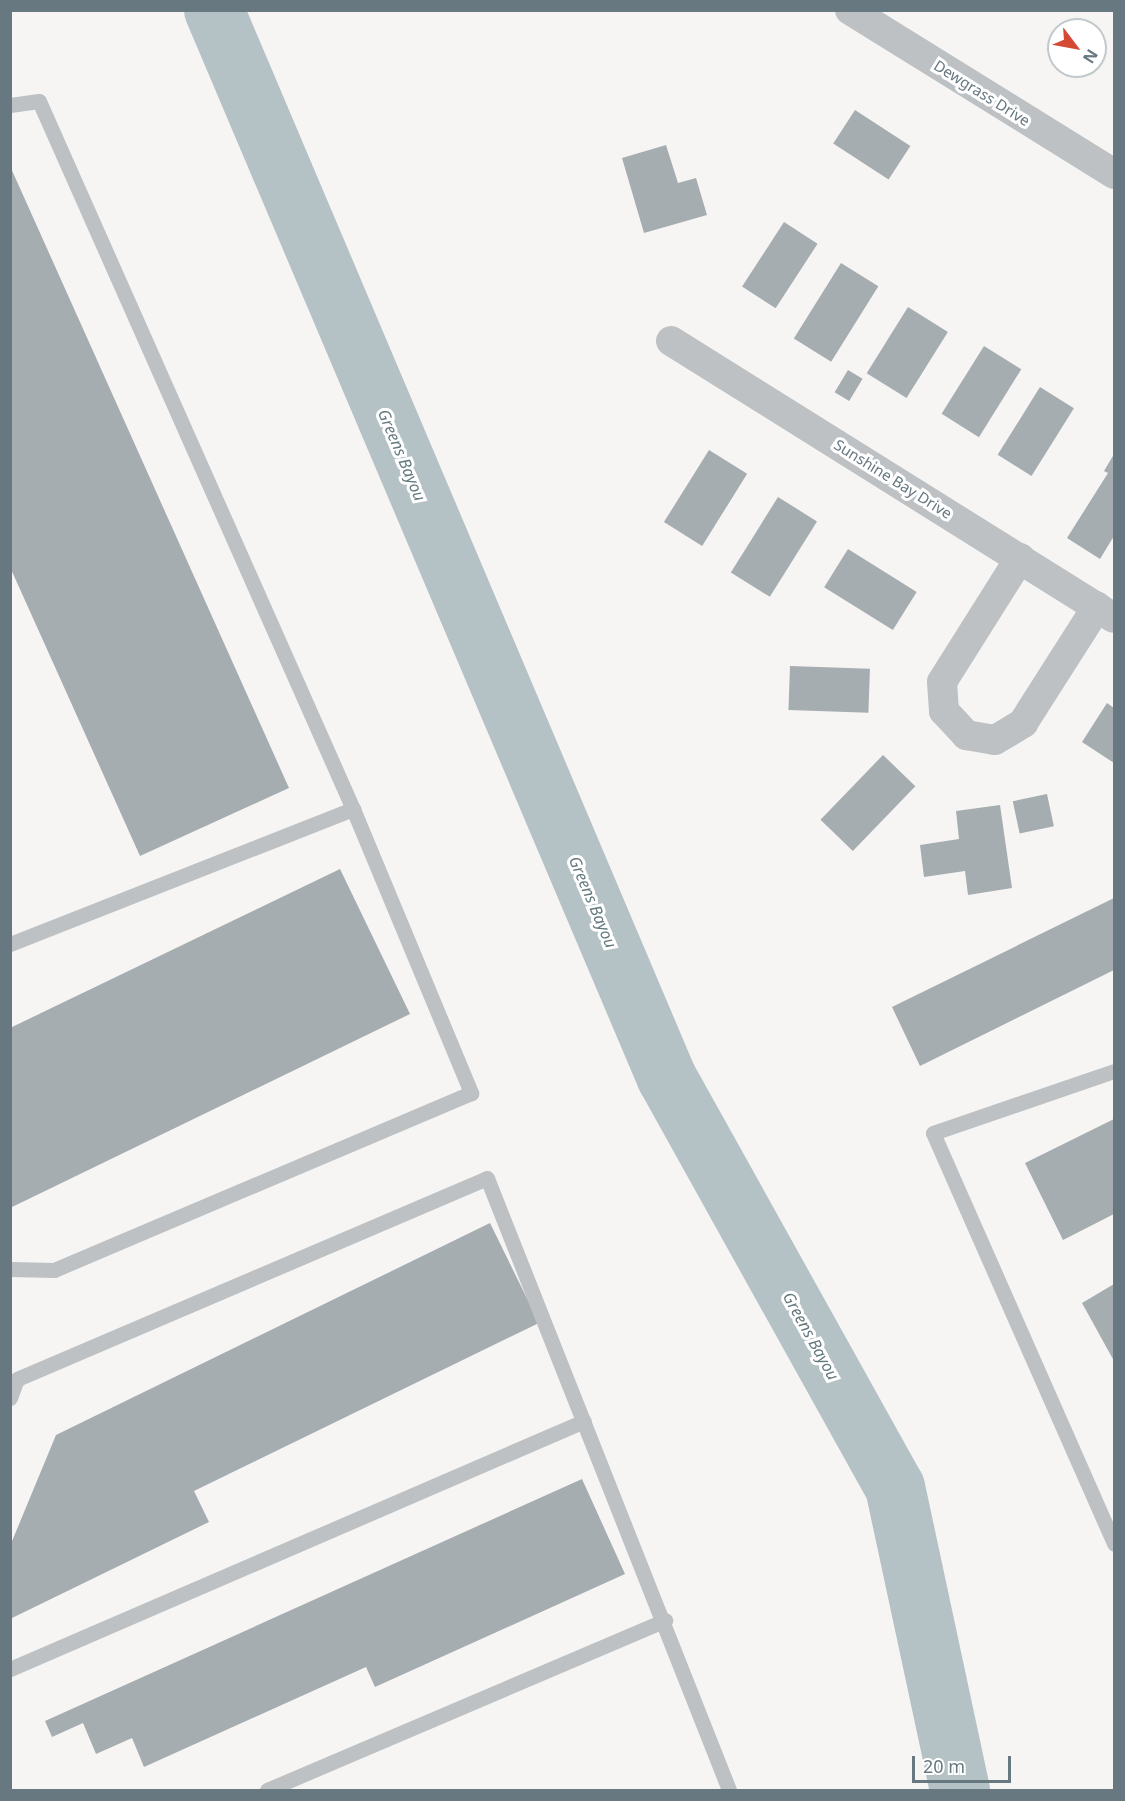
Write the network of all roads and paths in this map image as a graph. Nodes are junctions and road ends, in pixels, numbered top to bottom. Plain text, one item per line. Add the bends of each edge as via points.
1 (850, 10) edge
2 (10, 105) edge
3 (1114, 174) edge
4 (672, 341) dead end
5 (1020, 558) junction
6 (1106, 612) edge
7 (353, 809) junction
8 (10, 944) edge
9 (1114, 1071) edge
10 (10, 1269) edge
11 (10, 1398) edge
12 (584, 1421) junction
13 (1114, 1544) edge
14 (665, 1620) junction
15 (10, 1669) edge
16 (267, 1791) edge
17 (729, 1791) edge

1 - 3 street, Dewgrass Drive
2 - 7 lane via 39,101
4 - 5 street, Sunshine Bay Drive
5 - 6 street, Sunshine Bay Drive
5 - 6 street via 942,682 944,711 966,735 995,740 1023,723
7 - 8 lane
7 - 10 lane via 471,1093 54,1270
9 - 13 lane via 933,1133
11 - 12 lane via 17,1379 487,1178
12 - 14 lane
12 - 15 lane
14 - 16 lane
14 - 17 lane

